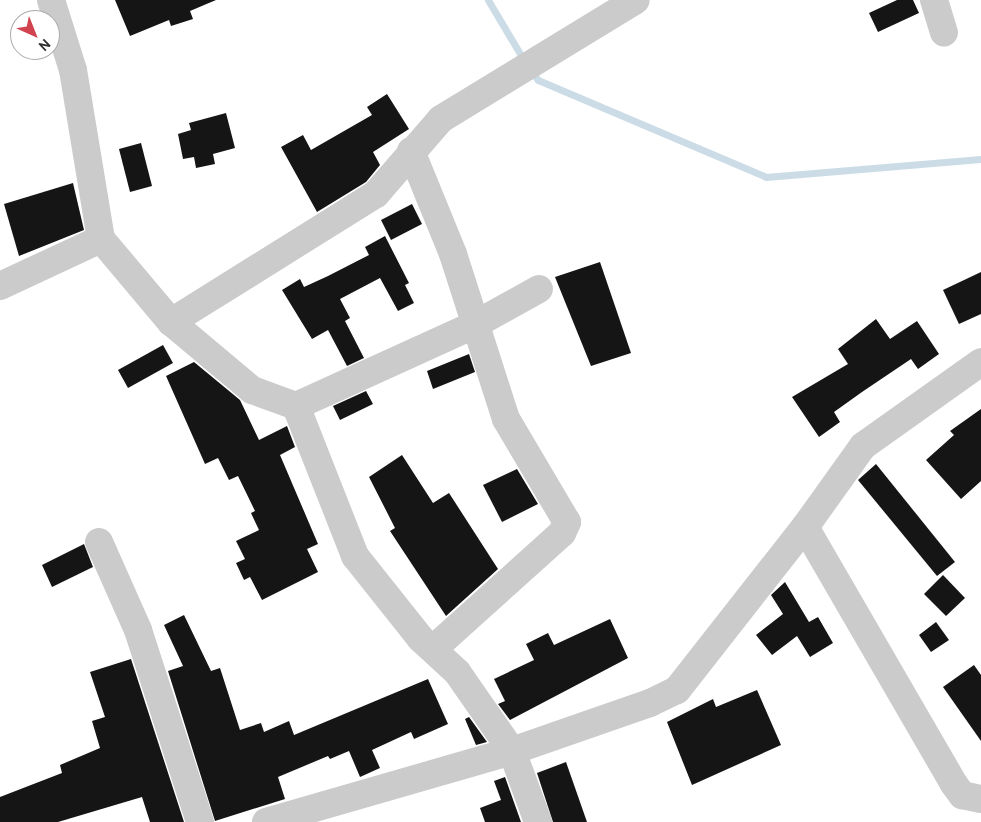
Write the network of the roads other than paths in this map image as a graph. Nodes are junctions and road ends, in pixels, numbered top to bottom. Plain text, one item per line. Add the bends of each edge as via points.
1 (51, 0) edge
2 (636, 0) edge
3 (934, 0) edge
4 (944, 33) dead end
5 (412, 151) junction
6 (101, 239) junction
7 (0, 286) edge
8 (539, 289) dead end
9 (172, 322) junction
10 (476, 324) junction
11 (981, 362) edge
12 (296, 406) junction
13 (805, 527) junction
14 (100, 542) dead end
15 (432, 649) junction
16 (512, 751) junction
17 (981, 799) edge
18 (275, 821) edge
19 (200, 822) edge
20 (538, 822) edge

1 - 6 street via 73,70
2 - 5 street via 441,120
3 - 4 street
5 - 9 street via 376,194
5 - 10 street
6 - 7 street
6 - 9 street
8 - 10 street
9 - 12 street via 252,390
10 - 12 street
10 - 15 street via 506,419 567,522 562,533
11 - 13 street via 863,446
12 - 15 street via 355,556
13 - 16 street via 677,690 650,704
13 - 17 street via 954,784 962,794
14 - 19 street via 138,630
15 - 16 street via 457,672
16 - 18 street
16 - 20 street

